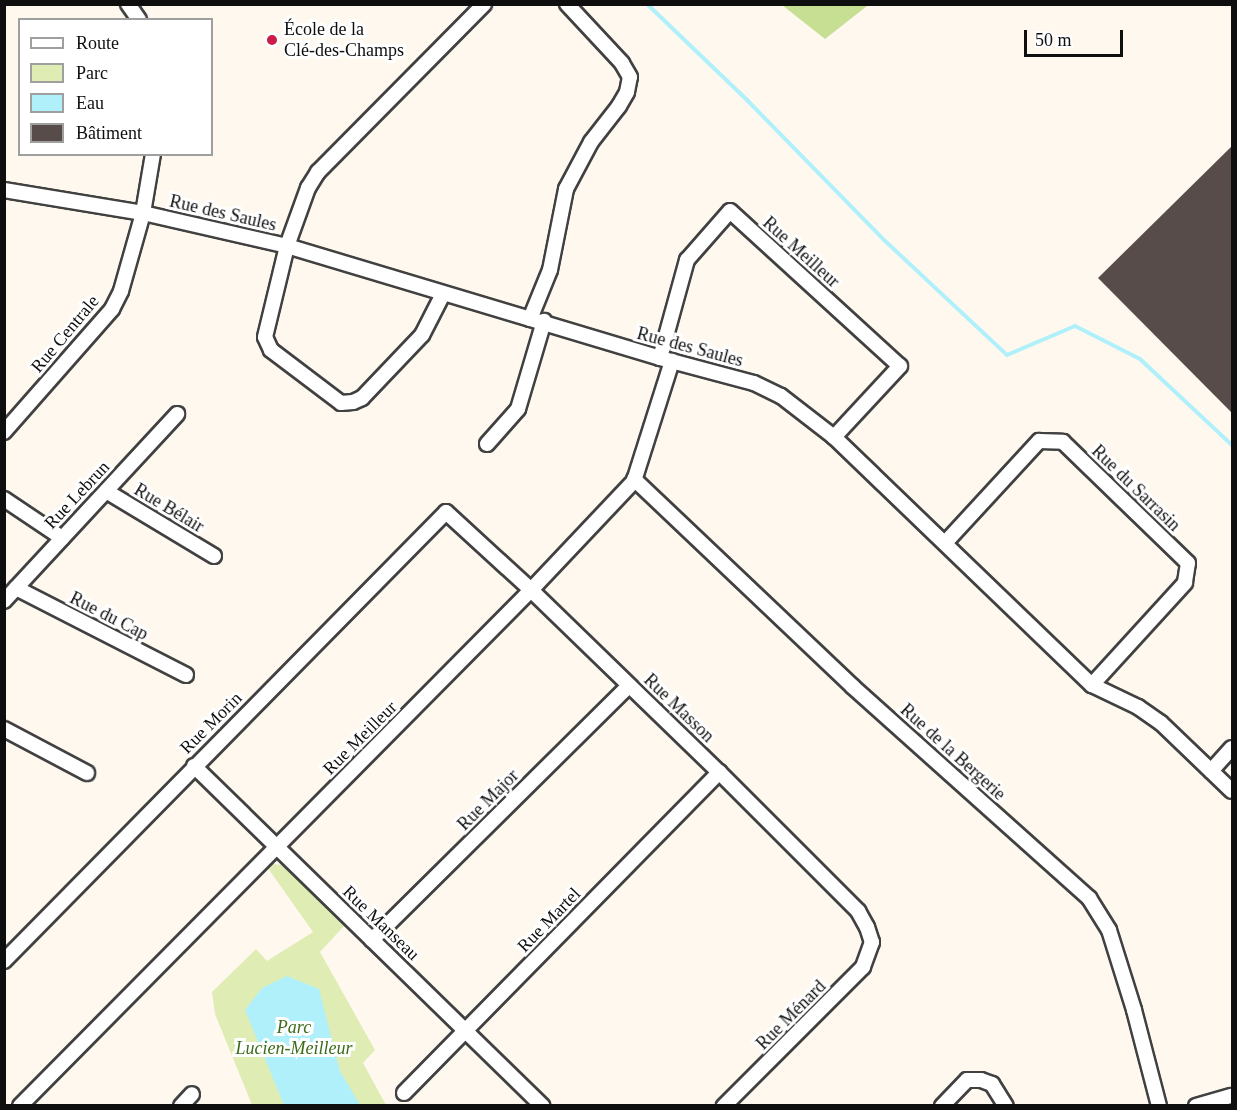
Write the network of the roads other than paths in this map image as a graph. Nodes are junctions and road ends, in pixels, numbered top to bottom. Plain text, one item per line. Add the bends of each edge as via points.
1 (128, 4) edge
2 (483, 4) edge
3 (567, 4) edge
4 (138, 18) edge
5 (153, 156) edge
6 (4, 190) edge
7 (143, 213) junction
8 (287, 246) junction
9 (443, 294) junction
10 (540, 321) junction
11 (666, 360) junction
12 (177, 414) dead end
13 (10, 418) edge
14 (4, 432) edge
15 (834, 437) junction
16 (487, 444) dead end
17 (634, 479) junction
18 (106, 491) junction
19 (4, 499) edge
20 (446, 512) joint
21 (62, 538) junction
22 (945, 543) junction
23 (214, 556) dead end
24 (16, 588) junction
25 (531, 590) junction
26 (4, 601) edge
27 (186, 675) dead end
28 (1092, 685) junction
29 (629, 686) junction
30 (4, 729) edge
31 (1233, 748) edge
32 (194, 766) junction
33 (1211, 771) junction
34 (719, 772) junction
35 (87, 773) dead end
36 (1233, 791) edge
37 (277, 848) junction
38 (372, 940) junction
39 (872, 942) joint
40 (4, 961) edge
41 (466, 1031) junction
42 (404, 1093) dead end
43 (192, 1094) dead end
44 (1233, 1096) edge
45 (20, 1106) edge
46 (181, 1106) edge
47 (542, 1106) edge
48 (724, 1106) edge
49 (942, 1106) edge
50 (1005, 1106) edge
51 (1159, 1106) edge
52 (1196, 1106) edge

1 - 4 street
2 - 8 street via 318,172 308,188
3 - 10 street via 622,63 630,77 620,106 591,142 566,189
5 - 7 street, Rue Centrale
6 - 7 street, Rue des Saules
7 - 8 street, Rue des Saules
7 - 13 street, Rue Centrale via 121,291 112,309
8 - 9 street, Rue des Saules
8 - 9 street via 265,337 271,350 341,402 362,398 422,335
9 - 10 street, Rue des Saules
10 - 11 street, Rue des Saules
10 - 16 street via 518,409
11 - 15 street, Rue des Saules via 754,383 781,396
11 - 15 street, Rue Meilleur via 687,260 730,211 900,366
11 - 17 street, Rue Meilleur
12 - 18 street, Rue Lebrun
13 - 14 street, Rue Centrale
15 - 22 street, Rue des Saules
17 - 25 street, Rue Meilleur
17 - 51 street, Rue de la Bergerie via 853,687 1089,898 1109,930
18 - 21 street, Rue Lebrun
18 - 23 street, Rue Bélair
19 - 21 street
20 - 25 street, Rue Masson
20 - 32 street, Rue Morin
21 - 24 street, Rue Lebrun
22 - 28 street, Rue des Saules
22 - 28 street, Rue du Sarrasin via 1039,441 1063,442 1188,563 1185,583
24 - 26 street, Rue Lebrun
24 - 27 street, Rue du Cap
25 - 29 street, Rue Masson
25 - 37 street, Rue Meilleur
28 - 33 street, Rue des Saules via 1161,723
29 - 34 street, Rue Masson
29 - 38 street, Rue Major
30 - 35 street
31 - 33 street
32 - 37 street, Rue Manseau
32 - 40 street, Rue Morin
33 - 36 street, Rue des Saules
34 - 39 street, Rue Masson via 858,911
34 - 41 street, Rue Martel
37 - 38 street, Rue Manseau
37 - 45 street, Rue Meilleur
38 - 41 street, Rue Manseau
39 - 48 street, Rue Ménard via 863,967
41 - 42 street, Rue Martel
41 - 47 street, Rue Manseau
43 - 46 street
44 - 52 street
49 - 50 street via 967,1080 992,1084

